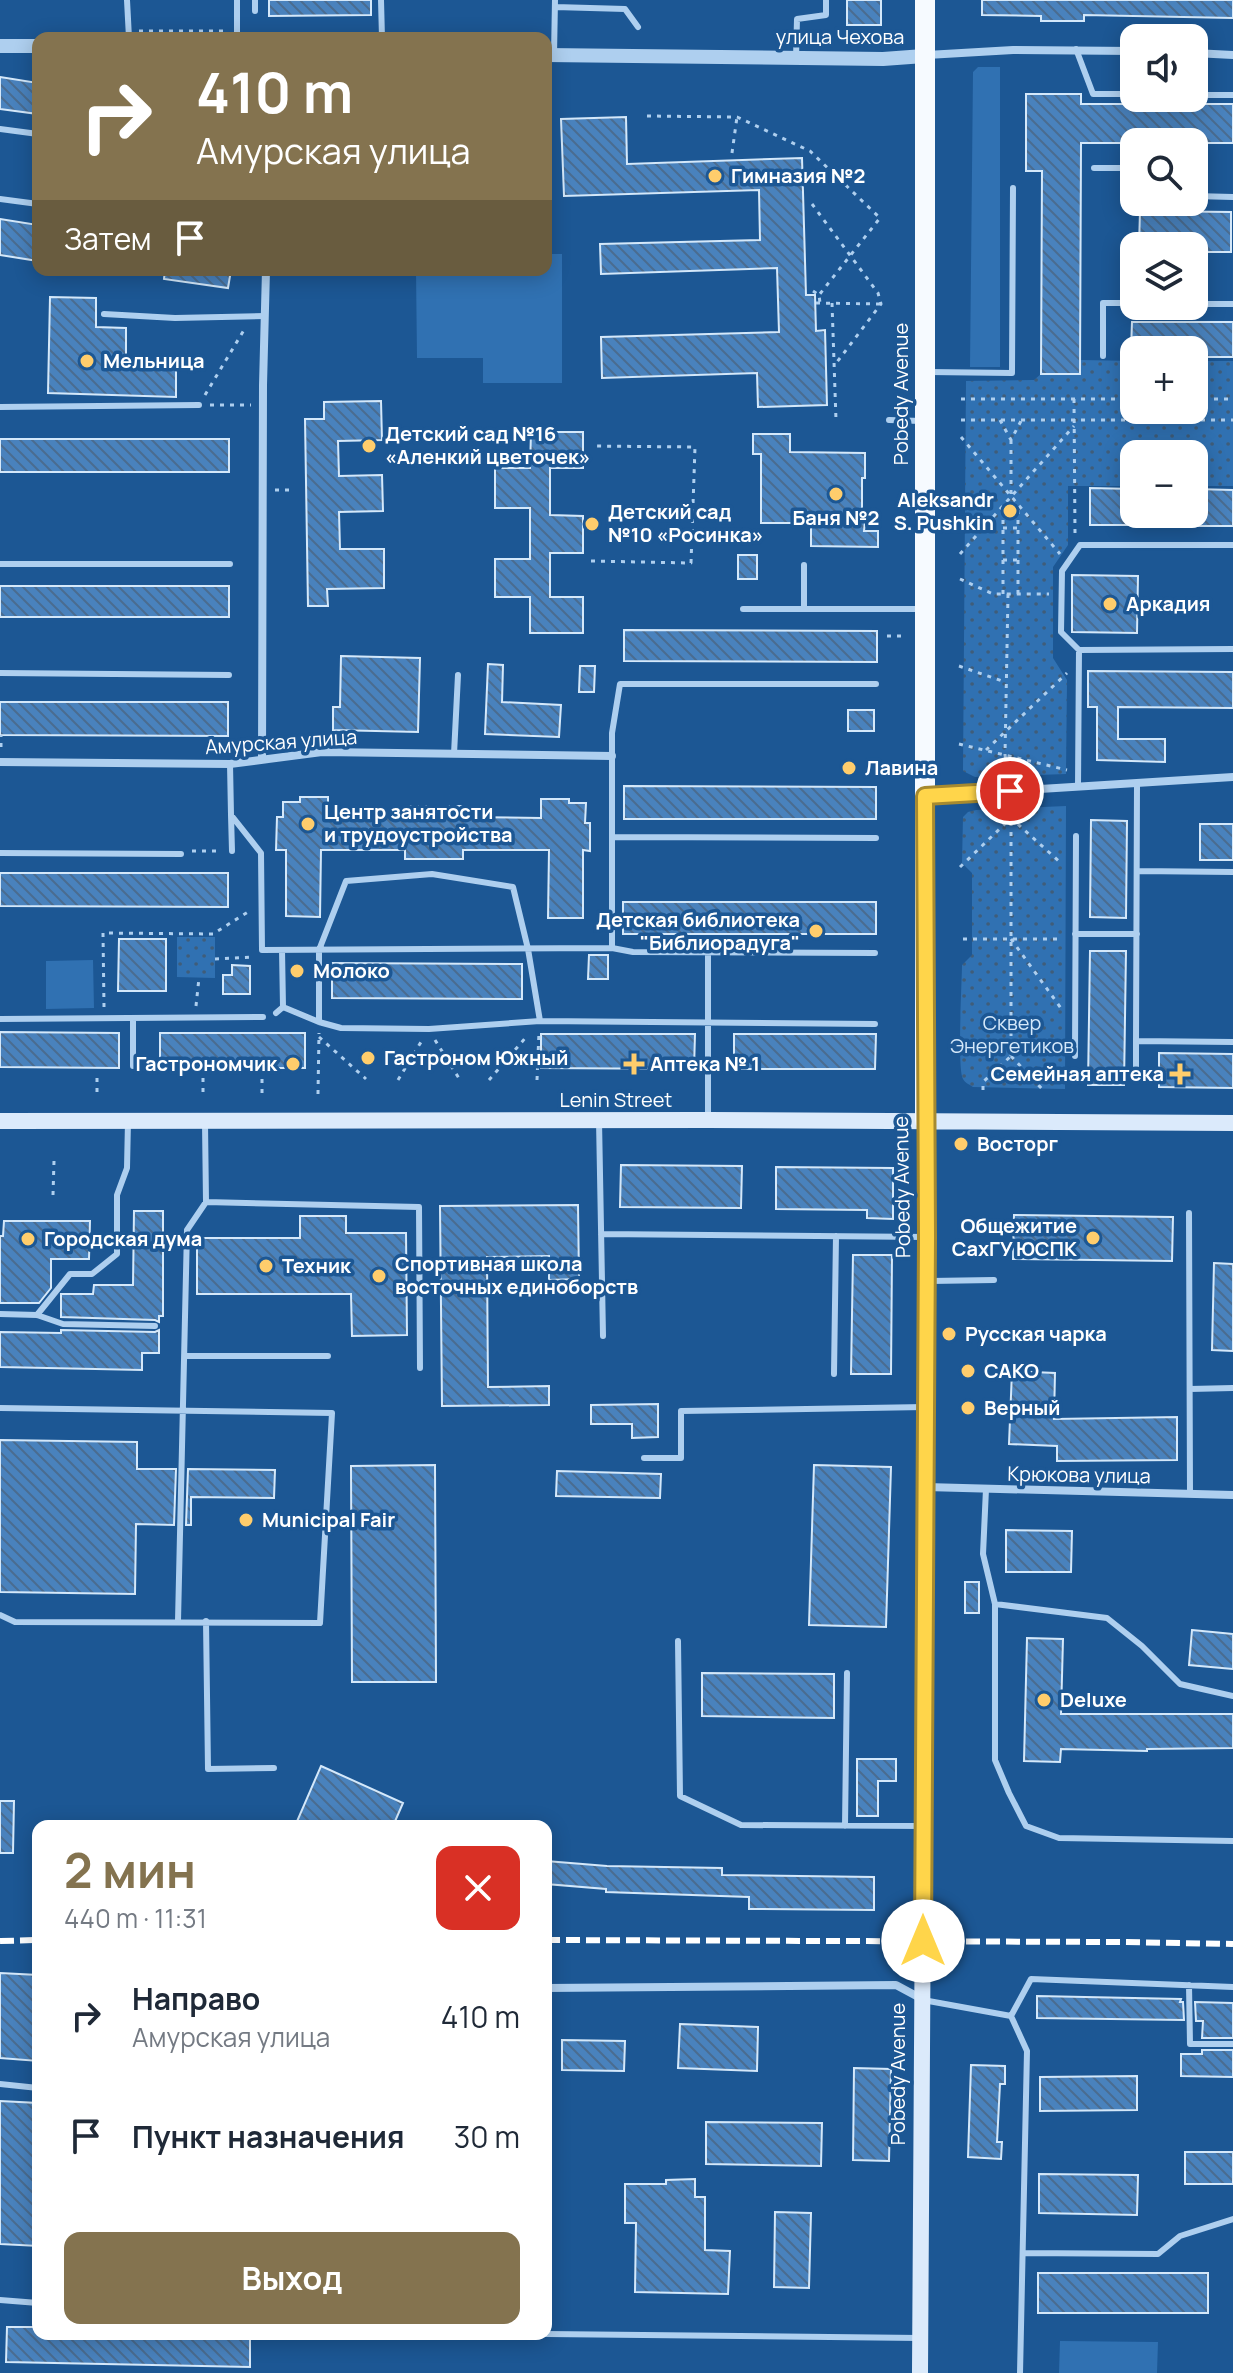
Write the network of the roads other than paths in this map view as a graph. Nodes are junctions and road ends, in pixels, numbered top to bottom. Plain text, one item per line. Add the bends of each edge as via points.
1 (127, 0) edge
2 (237, 0) edge
3 (255, 0) edge
4 (381, 0) edge
5 (826, 0) edge
6 (925, 0) edge
7 (555, 4) edge
8 (255, 11) dead end
9 (638, 27) dead end
10 (128, 32) edge
11 (237, 32) edge
12 (382, 32) edge
13 (552, 35) edge
14 (0, 46) edge
15 (32, 46) edge
16 (1076, 49) junction
17 (1120, 51) edge
18 (1208, 54) edge
19 (552, 55) edge
20 (1233, 55) edge
21 (925, 56) junction
22 (796, 58) junction
23 (1120, 94) edge
24 (1208, 95) edge
25 (1233, 95) edge
26 (0, 129) edge
27 (32, 133) edge
28 (1094, 168) dead end
29 (1120, 168) edge
30 (1013, 188) dead end
31 (1208, 196) edge
32 (1233, 197) edge
33 (0, 199) edge
34 (32, 203) edge
35 (266, 276) edge
36 (1120, 303) edge
37 (1208, 304) edge
38 (1233, 304) edge
39 (104, 314) dead end
40 (265, 316) junction
41 (1103, 356) dead end
42 (926, 372) junction
43 (199, 405) road end
44 (0, 407) edge
45 (889, 420) dead end
46 (925, 421) junction
47 (1233, 545) edge
48 (0, 564) edge
49 (230, 564) dead end
50 (804, 565) dead end
51 (743, 609) dead end
52 (804, 609) junction
53 (925, 609) junction
54 (1233, 649) edge
55 (1079, 650) junction
56 (0, 673) edge
57 (229, 675) dead end
58 (458, 675) dead end
59 (876, 684) dead end
60 (454, 754) junction
61 (612, 756) junction
62 (262, 760) junction
63 (0, 762) edge
64 (230, 764) junction
65 (1233, 777) edge
66 (1137, 784) junction
67 (1078, 787) junction
68 (925, 796) junction
69 (231, 815) junction
70 (1076, 836) dead end
71 (612, 837) junction
72 (876, 838) dead end
73 (232, 851) road end
74 (0, 853) edge
75 (181, 854) road end
76 (1137, 871) junction
77 (1233, 872) edge
78 (1075, 934) junction
79 (1137, 934) junction
80 (612, 948) junction
81 (528, 949) junction
82 (282, 950) junction
83 (319, 950) junction
84 (708, 952) junction
85 (875, 953) dead end
86 (283, 1007) junction
87 (276, 1013) dead end
88 (263, 1017) dead end
89 (133, 1018) junction
90 (0, 1019) edge
91 (540, 1021) junction
92 (319, 1022) junction
93 (708, 1023) junction
94 (875, 1024) dead end
95 (1136, 1041) junction
96 (1233, 1042) edge
97 (1075, 1056) dead end
98 (133, 1066) dead end
99 (1136, 1079) dead end
100 (599, 1120) junction
101 (708, 1120) junction
102 (0, 1121) edge
103 (128, 1121) junction
104 (205, 1121) junction
105 (925, 1121) junction
106 (1233, 1123) edge
107 (206, 1202) junction
108 (1189, 1213) dead end
109 (601, 1234) junction
110 (836, 1236) junction
111 (927, 1237) junction
112 (994, 1280) dead end
113 (926, 1281) junction
114 (0, 1314) edge
115 (37, 1315) junction
116 (155, 1326) dead end
117 (603, 1336) dead end
118 (186, 1356) junction
119 (328, 1356) dead end
120 (420, 1368) dead end
121 (834, 1374) dead end
122 (1233, 1388) edge
123 (1190, 1389) junction
124 (925, 1407) junction
125 (0, 1408) edge
126 (184, 1410) junction
127 (644, 1458) dead end
128 (925, 1487) junction
129 (986, 1489) junction
130 (1190, 1494) junction
131 (1233, 1495) edge
132 (995, 1604) junction
133 (0, 1615) edge
134 (178, 1621) junction
135 (206, 1621) junction
136 (678, 1641) dead end
137 (847, 1673) dead end
138 (1233, 1696) edge
139 (274, 1768) dead end
140 (845, 1826) junction
141 (923, 1826) junction
142 (1233, 1841) edge
143 (1189, 1985) junction
144 (1233, 1987) edge
145 (552, 1988) edge
146 (923, 2000) junction
147 (1011, 2016) junction
148 (1233, 2044) edge
149 (0, 2084) edge
150 (32, 2087) edge
151 (1233, 2219) edge
152 (1023, 2253) junction
153 (0, 2300) edge
154 (32, 2303) edge
155 (552, 2334) edge
156 (920, 2338) junction
157 (920, 2373) edge
158 (1020, 2373) edge

1 - 10 lane
2 - 11 lane
3 - 8 lane
4 - 12 lane
5 - 22 lane via 826,15 797,19
6 - 21 main road, Pobedy Avenue
7 - 9 lane via 625,9
7 - 13 lane
14 - 15 street
16 - 17 street, улица Чехова
16 - 21 street, улица Чехова
16 - 23 lane via 1093,94
18 - 20 street
19 - 22 street, улица Чехова
21 - 22 street, улица Чехова
21 - 42 main road, Pobedy Avenue
24 - 25 lane
26 - 27 lane
28 - 29 lane
30 - 42 lane via 1012,373
31 - 32 lane
33 - 34 lane
35 - 40 street
36 - 41 lane via 1103,303
37 - 38 lane
39 - 40 lane
40 - 62 street
42 - 46 main road, Pobedy Avenue
43 - 44 lane
45 - 46 lane
46 - 53 main road, Pobedy Avenue
47 - 55 lane via 1080,545 1062,571 1061,594 1061,632
48 - 49 lane
50 - 52 lane
51 - 52 lane
52 - 53 lane
53 - 68 main road, Pobedy Avenue
54 - 55 lane
55 - 67 lane
56 - 57 lane
58 - 60 lane
59 - 61 lane via 620,684
60 - 61 street, Амурская улица
60 - 62 street, Амурская улица via 322,752
61 - 71 lane
62 - 64 street, Амурская улица
63 - 64 street, Амурская улица
64 - 69 lane
65 - 66 street
66 - 67 street
66 - 76 lane
67 - 68 street
68 - 105 main road, Pobedy Avenue
69 - 73 lane
69 - 82 lane via 261,853 262,950
70 - 78 lane
71 - 72 lane
71 - 80 lane
74 - 75 lane
76 - 77 lane
76 - 79 lane
78 - 79 lane
78 - 97 lane
79 - 95 lane
80 - 81 lane
80 - 84 lane
81 - 83 lane
81 - 83 lane via 513,887 432,874 346,881
81 - 91 lane
82 - 83 lane
82 - 86 lane
83 - 92 lane
84 - 85 lane
84 - 93 lane
86 - 87 lane
86 - 92 lane
88 - 89 lane
89 - 90 lane
89 - 98 lane
91 - 92 lane via 429,1029 341,1028
91 - 93 lane
93 - 94 lane
93 - 101 lane
95 - 96 lane
95 - 99 lane
100 - 101 main road, Lenin Street
100 - 104 main road, Lenin Street
100 - 109 lane
101 - 105 main road, Lenin Street
102 - 103 main road, Lenin Street
103 - 104 main road, Lenin Street
103 - 115 lane via 127,1168 117,1195 117,1254 92,1274 70,1274
104 - 107 lane
105 - 106 main road, Lenin Street
105 - 111 main road, Pobedy Avenue
107 - 118 lane via 187,1230
107 - 120 lane via 419,1207
108 - 123 lane
109 - 110 lane
109 - 117 lane
110 - 111 lane
110 - 121 lane
111 - 113 main road, Pobedy Avenue
112 - 113 lane
113 - 124 main road, Pobedy Avenue
114 - 115 lane
115 - 116 lane via 63,1324
118 - 119 lane
118 - 126 lane
122 - 123 lane
123 - 130 lane
124 - 127 lane via 681,1411 681,1458
124 - 128 main road, Pobedy Avenue
125 - 126 lane
126 - 134 lane
126 - 135 lane via 332,1413 320,1623
128 - 129 street, Крюкова улица
128 - 141 main road, Pobedy Avenue
129 - 130 street, Крюкова улица
129 - 132 lane via 983,1554
130 - 131 street, Крюкова улица
132 - 138 lane via 1107,1618 1180,1684
132 - 142 lane via 995,1760 1026,1826 1059,1838
133 - 134 lane via 15,1622
134 - 135 lane
135 - 139 lane via 208,1769
136 - 140 lane via 680,1796 741,1825
137 - 140 lane
140 - 141 lane
141 - 146 main road, Pobedy Avenue
143 - 144 lane
143 - 147 lane via 1031,1979
143 - 148 lane via 1190,2044
145 - 146 street via 896,1985
146 - 147 lane
146 - 156 main road, Pobedy Avenue
147 - 152 lane via 1027,2051
149 - 150 lane
151 - 152 lane via 1180,2236 1158,2254
152 - 158 lane
153 - 154 lane
155 - 156 lane
156 - 157 main road, Pobedy Avenue

